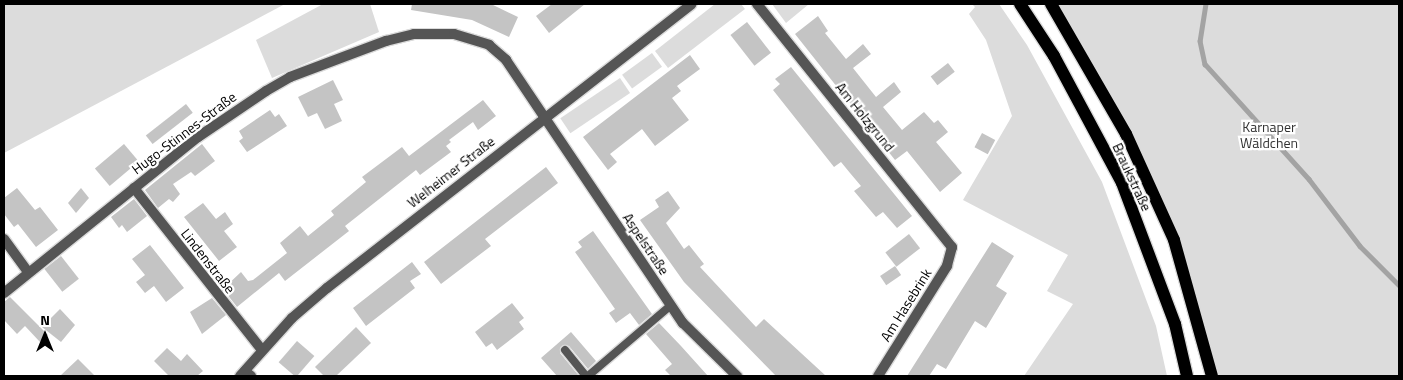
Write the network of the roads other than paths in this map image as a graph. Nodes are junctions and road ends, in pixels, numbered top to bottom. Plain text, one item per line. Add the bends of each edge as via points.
1 (692, 4) edge
2 (757, 4) edge
3 (1020, 4) edge
4 (1051, 4) edge
5 (543, 117) junction
6 (134, 188) junction
7 (4, 239) edge
8 (952, 246) joint
9 (28, 272) junction
10 (4, 293) edge
11 (671, 305) junction
12 (262, 350) junction
13 (565, 350) dead end
14 (245, 374) edge
15 (587, 376) edge
16 (737, 376) edge
17 (878, 376) edge
18 (1187, 376) edge
19 (1212, 376) edge

1 - 5 street, Welheimer Straße
2 - 8 street, Am Holzgrund
3 - 18 main road, Braukstraße via 1054,56 1122,183 1175,324
4 - 19 main road, Braukstraße via 1126,134 1174,240
5 - 6 street, Hugo-Stinnes-Straße via 506,60 489,45 454,34 414,34 386,41 290,78 230,113
5 - 11 street, Aspelstraße
5 - 12 street, Welheimer Straße via 326,288
6 - 9 street, Hugo-Stinnes-Straße
6 - 12 street, Lindenstraße
7 - 9 street
8 - 17 street, Am Hasebrink via 947,266
9 - 10 street, Hugo-Stinnes-Straße
11 - 15 lane
11 - 16 street, Aspelstraße via 683,322
12 - 14 street, Welheimer Straße
13 - 15 lane

